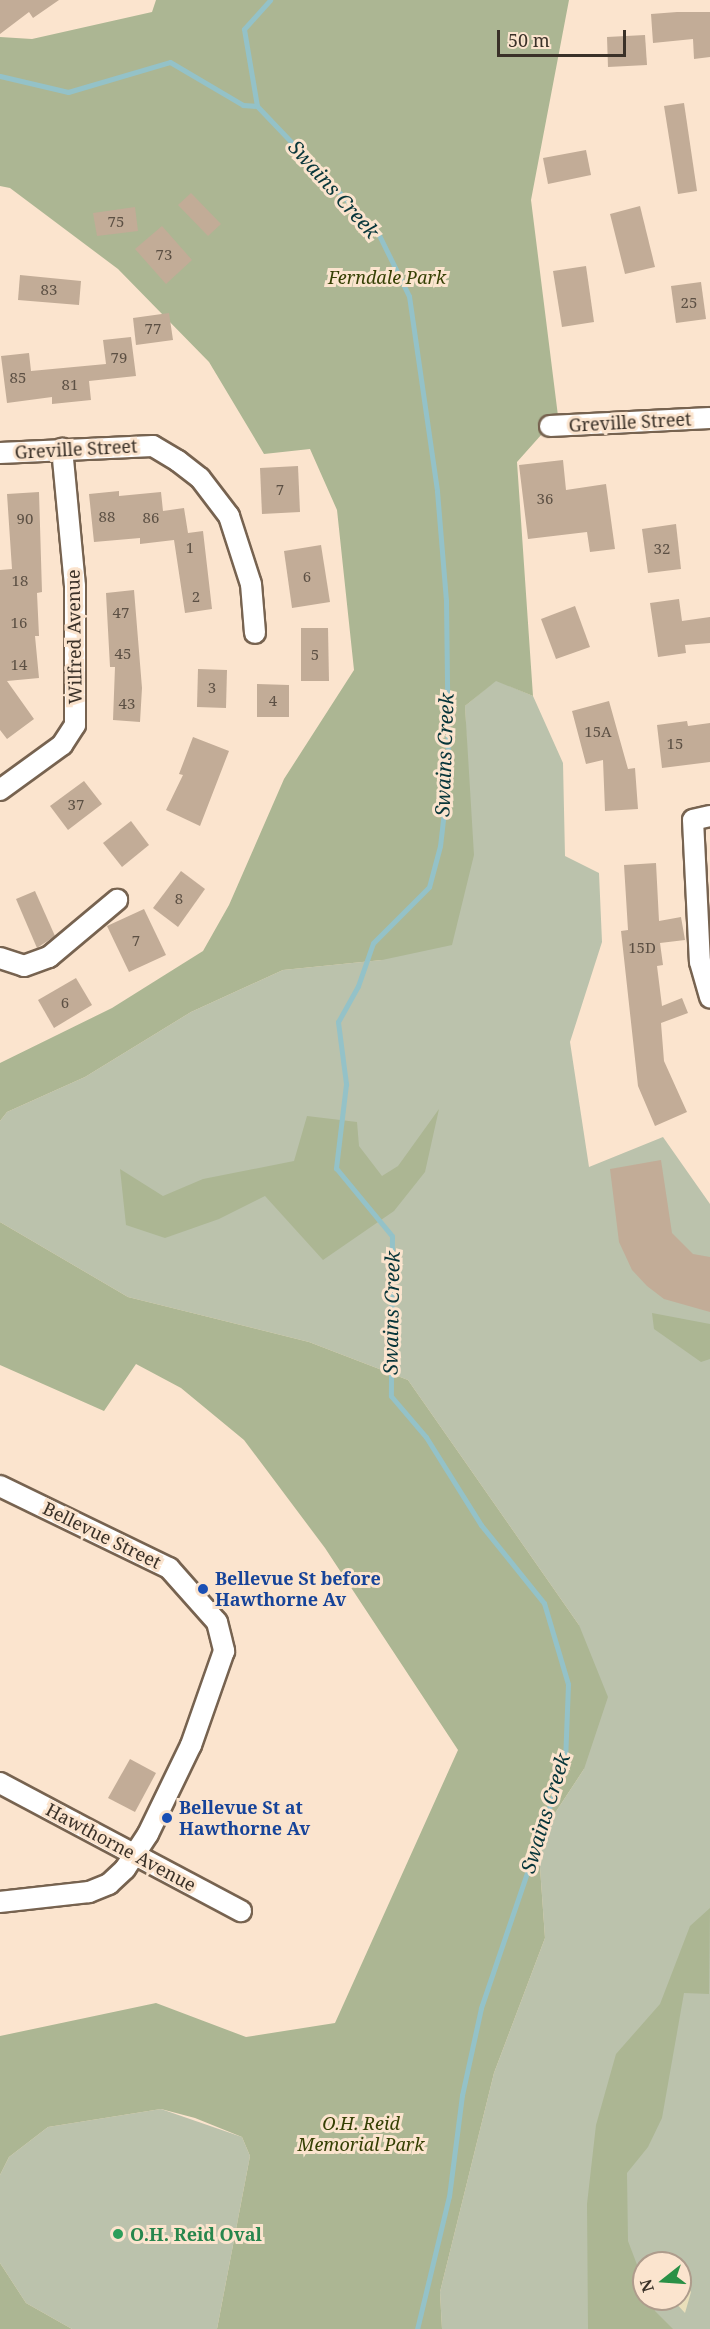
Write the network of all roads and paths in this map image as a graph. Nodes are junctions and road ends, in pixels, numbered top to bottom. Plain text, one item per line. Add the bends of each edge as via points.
1 (710, 418) edge
2 (550, 426) dead end
3 (62, 449) junction
4 (0, 453) edge
5 (255, 633) dead end
6 (0, 790) edge
7 (710, 816) edge
8 (117, 900) dead end
9 (0, 958) edge
10 (710, 998) edge
11 (0, 1486) edge
12 (0, 1783) edge
13 (136, 1856) junction
14 (0, 1902) edge
15 (241, 1911) dead end

1 - 2 street, Greville Street
3 - 4 street, Greville Street
3 - 5 street, Greville Street via 153,446 200,478 229,516 251,584
3 - 6 street, Wilfred Avenue via 75,586 75,725 62,745
7 - 10 street via 693,820 700,962
8 - 9 street via 49,957 24,966
11 - 13 street, Bellevue Street via 169,1568 217,1622 223,1660 199,1728
12 - 13 street, Hawthorne Avenue
13 - 14 street, Bellevue Street via 118,1877 99,1889
13 - 15 street, Hawthorne Avenue

